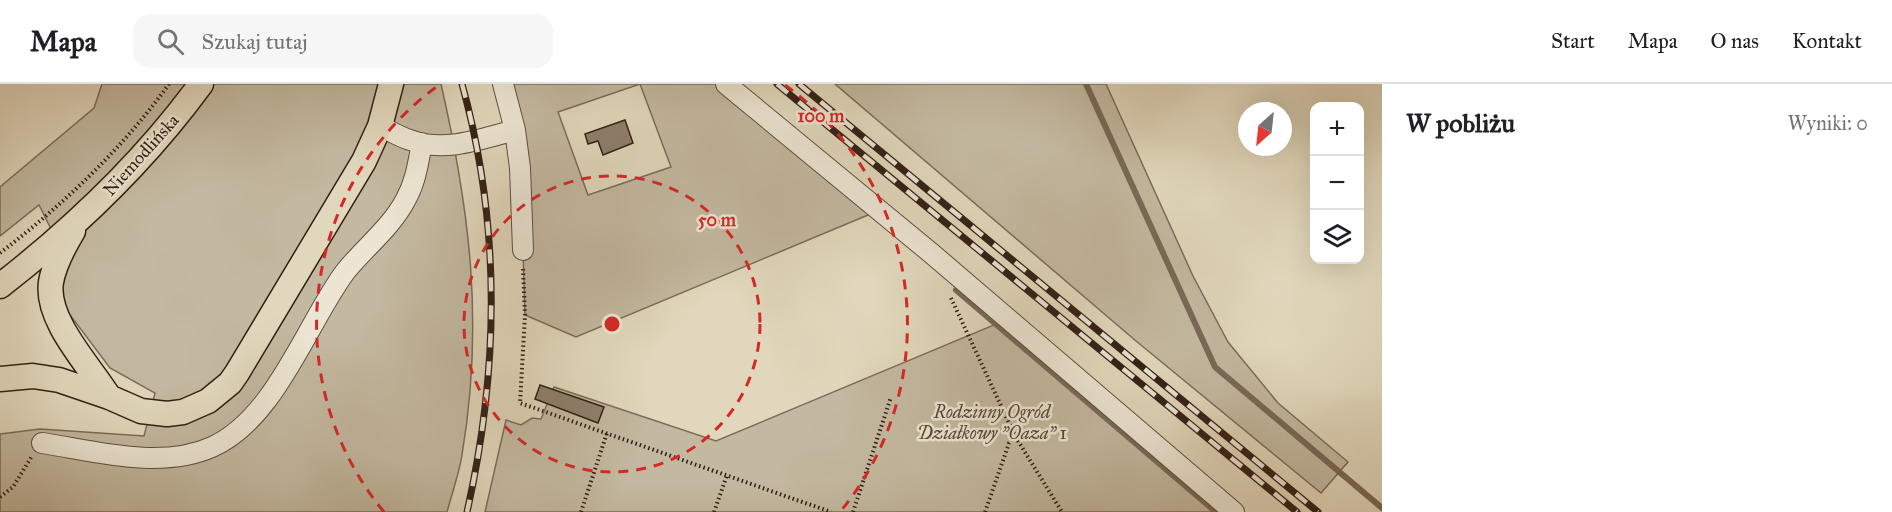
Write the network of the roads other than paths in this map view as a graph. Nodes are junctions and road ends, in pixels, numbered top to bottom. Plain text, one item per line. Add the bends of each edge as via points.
1 (391, 84) edge
2 (503, 84) edge
3 (726, 84) edge
4 (194, 90) edge
5 (380, 126) junction
6 (515, 130) junction
7 (422, 143) junction
8 (76, 223) junction
9 (523, 250) road end
10 (0, 286) edge
11 (0, 379) edge
12 (109, 397) junction
13 (42, 443) road end
14 (1234, 512) edge

1 - 5 main road
2 - 6 street
3 - 14 street
4 - 8 main road, Niemodlińska via 130,170
5 - 7 street
5 - 12 main road via 348,188 225,388 196,407 167,414 141,411
6 - 7 street via 454,144
6 - 9 street
7 - 13 street via 415,181 406,201 346,272 274,387 244,424 214,447 163,457
8 - 10 main road, Niemodlińska
8 - 12 main road via 54,271 50,294 59,322
11 - 12 main road via 42,377

